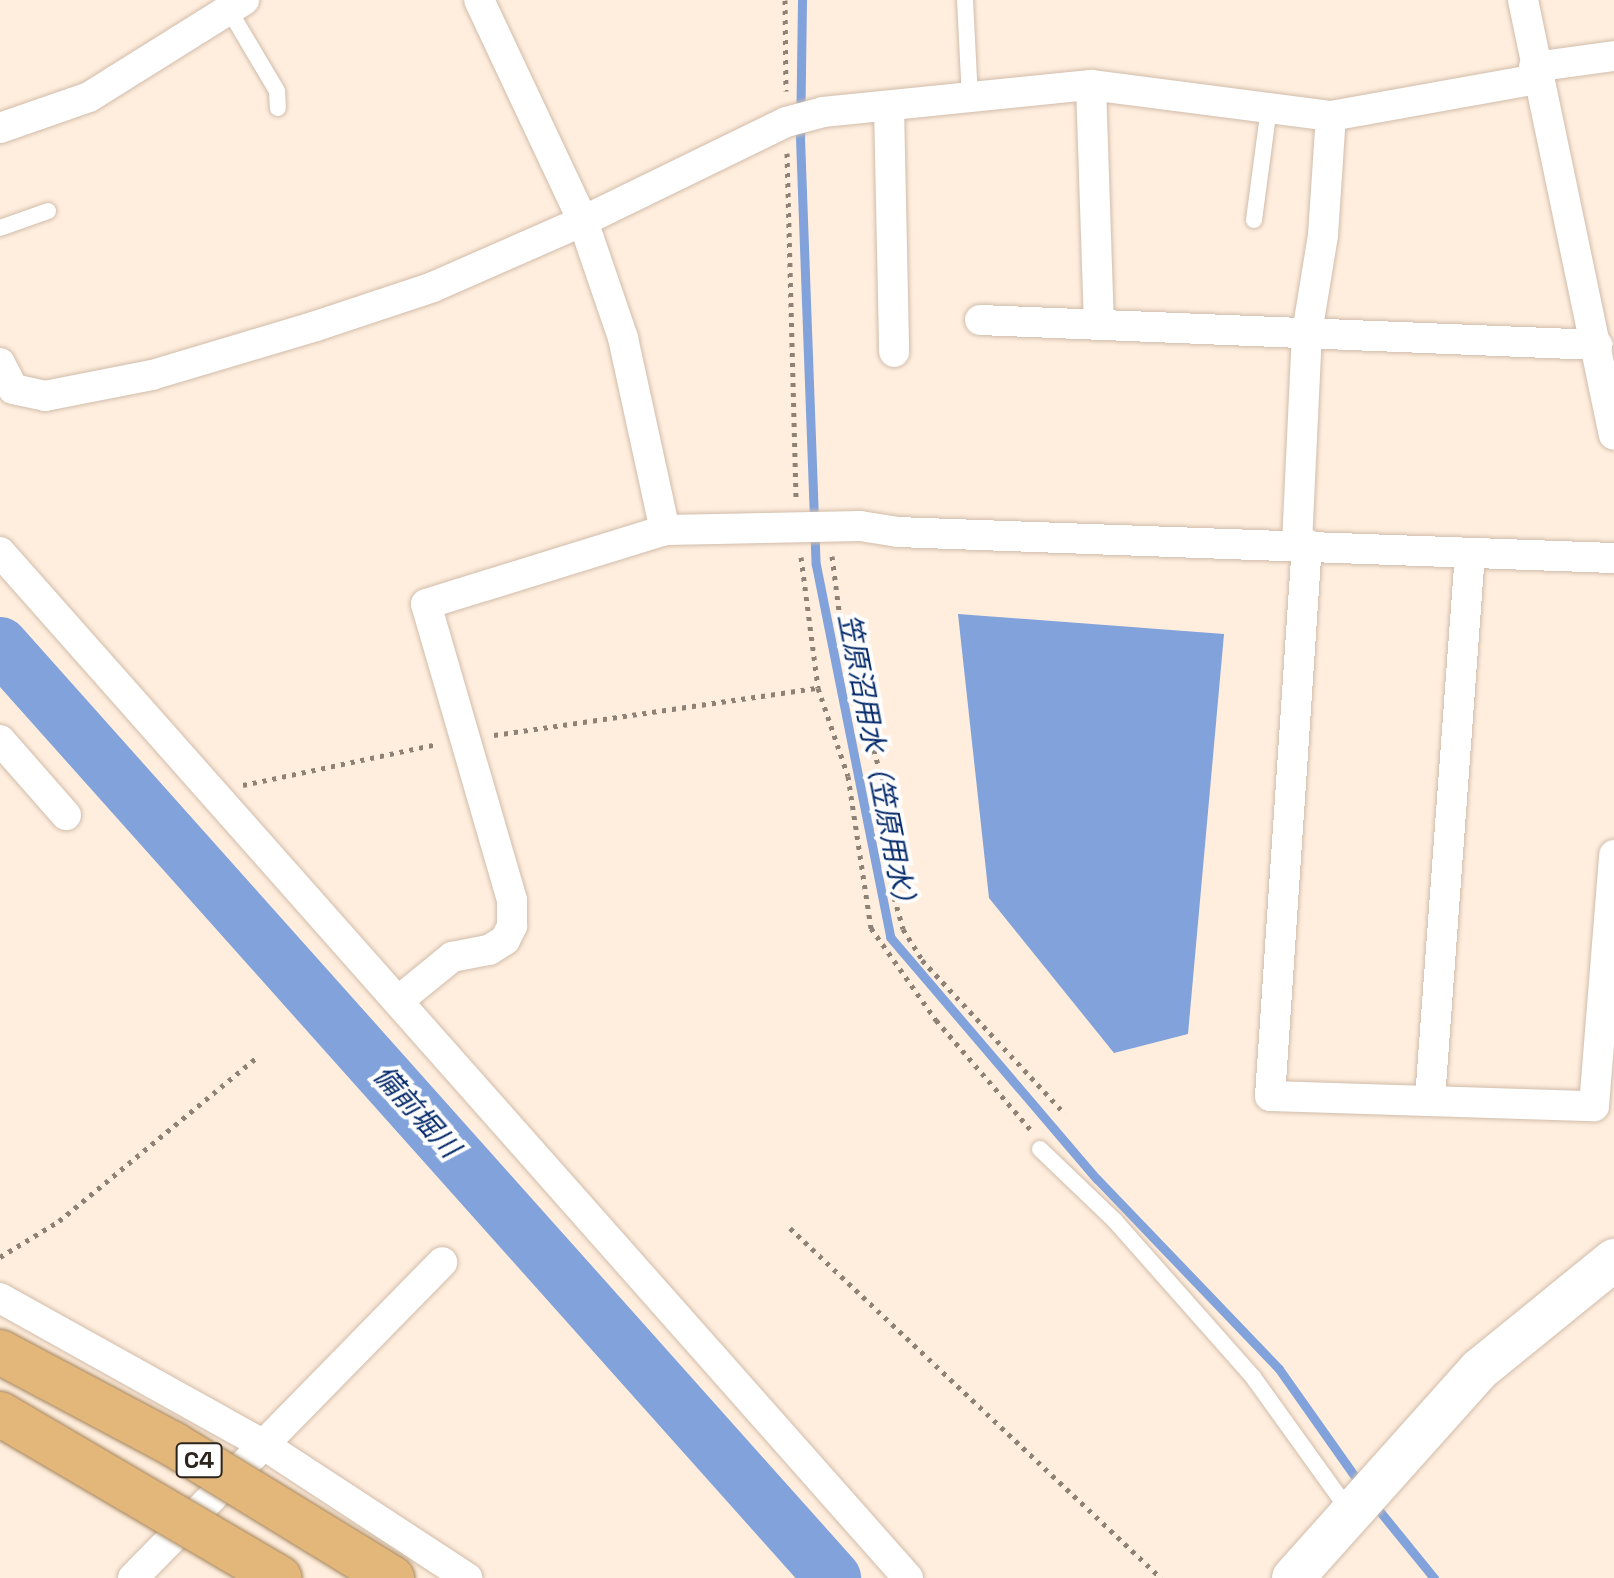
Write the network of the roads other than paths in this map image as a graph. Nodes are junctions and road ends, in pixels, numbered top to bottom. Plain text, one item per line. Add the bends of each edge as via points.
1 (479, 0) edge
2 (965, 0) edge
3 (1523, 0) edge
4 (236, 5) edge
5 (1614, 56) edge
6 (1535, 73) junction
7 (1091, 85) junction
8 (970, 98) junction
9 (889, 106) junction
10 (278, 108) dead end
11 (1269, 108) junction
12 (1331, 116) junction
13 (0, 128) edge
14 (48, 211) dead end
15 (1254, 220) dead end
16 (583, 221) junction
17 (0, 228) edge
18 (980, 320) dead end
19 (1099, 324) junction
20 (1307, 333) junction
21 (1597, 345) junction
22 (894, 352) dead end
23 (0, 363) edge
24 (1614, 435) edge
25 (665, 530) junction
26 (1302, 544) junction
27 (0, 552) edge
28 (1470, 553) junction
29 (1614, 558) edge
30 (0, 740) edge
31 (66, 815) dead end
32 (1614, 855) edge
33 (398, 1001) junction
34 (1607, 1025) edge
35 (1430, 1099) junction
36 (1040, 1149) road end
37 (1614, 1260) edge
38 (442, 1262) dead end
39 (0, 1298) edge
40 (0, 1352) edge
41 (0, 1414) edge
42 (264, 1445) junction
43 (1364, 1501) junction
44 (133, 1578) edge
45 (280, 1578) edge
46 (392, 1578) edge
47 (467, 1578) edge
48 (908, 1578) edge
49 (1293, 1578) edge

1 - 16 street
2 - 8 lane
3 - 6 street
4 - 10 lane via 277,91
4 - 13 street via 89,97
5 - 6 street
6 - 12 street
6 - 21 street
7 - 8 street
7 - 11 street
7 - 19 street
8 - 9 street
9 - 16 street via 786,122
9 - 22 street
11 - 12 street
11 - 15 lane
12 - 20 street via 1323,235
14 - 17 lane
16 - 23 street via 433,287 152,375 45,396 13,389
16 - 25 street via 623,338
18 - 19 street
19 - 20 street
20 - 21 street
20 - 26 street
21 - 24 street
25 - 26 street via 860,526 897,532
25 - 33 street via 426,604 461,739 512,900 512,926 505,940 489,950 476,948 452,957
26 - 28 street
26 - 35 street via 1270,1096
27 - 33 street
28 - 29 street
28 - 35 street
30 - 31 street
32 - 34 street
33 - 48 street
34 - 35 street via 1594,1106
36 - 43 lane via 1115,1221
37 - 43 street via 1480,1369
38 - 42 street
39 - 42 street
40 - 46 highway, C4, bridge via 173,1444
41 - 45 highway, C4, bridge
42 - 44 street
42 - 47 street
43 - 49 street

